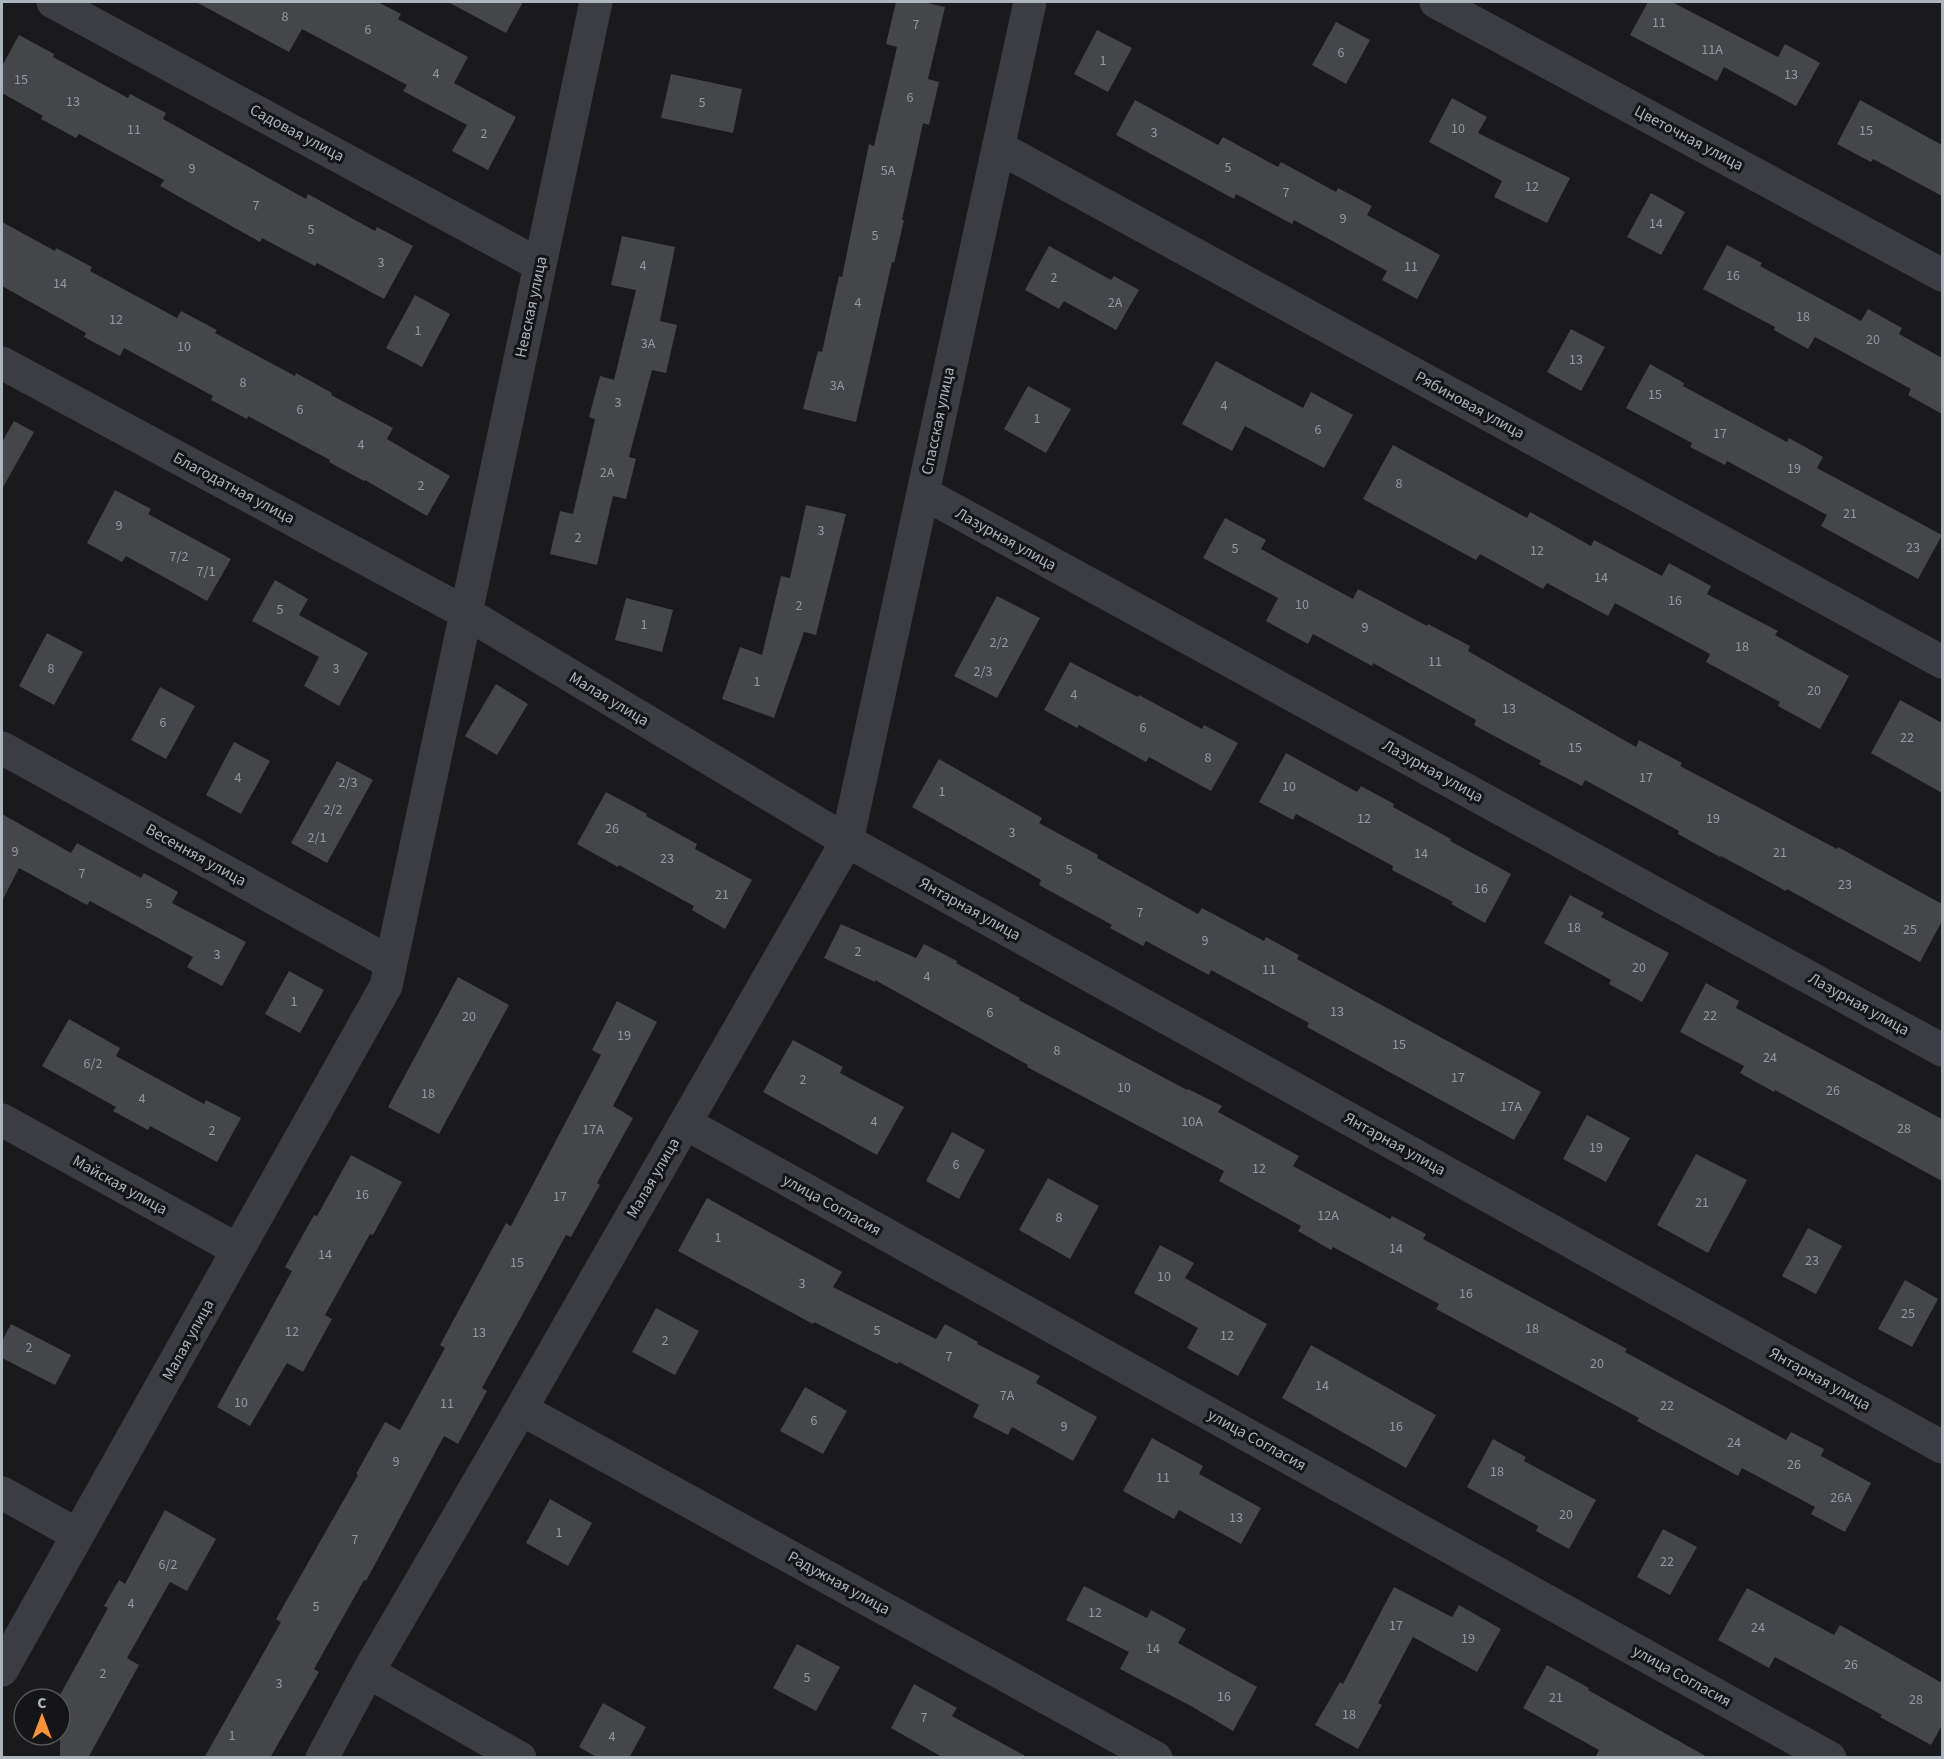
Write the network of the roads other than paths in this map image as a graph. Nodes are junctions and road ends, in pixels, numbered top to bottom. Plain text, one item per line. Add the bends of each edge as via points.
1 (53, 2) edge
2 (596, 2) edge
3 (1030, 2) edge
4 (1436, 2) edge
5 (998, 147) junction
6 (540, 265) junction
7 (1942, 274) edge
8 (2, 363) edge
9 (923, 493) junction
10 (466, 613) junction
11 (1942, 662) edge
12 (2, 748) edge
13 (847, 841) junction
14 (391, 963) junction
15 (1942, 1050) edge
16 (2, 1120) edge
17 (685, 1123) junction
18 (238, 1250) junction
19 (521, 1408) junction
20 (1942, 1447) edge
21 (2, 1493) edge
22 (78, 1535) junction
23 (2, 1670) edge
24 (368, 1672) junction
25 (322, 1758) edge
26 (520, 1758) edge
27 (1156, 1758) edge
28 (1830, 1758) edge

1 - 6 street, Садовая улица
2 - 6 street, Невская улица
3 - 5 street, Спасская улица
4 - 7 street, Цветочная улица
5 - 9 street, Спасская улица
5 - 11 street, Рябиновая улица
6 - 10 street, Невская улица
8 - 10 street, Благодатная улица
9 - 13 street, Спасская улица
9 - 15 street, Лазурная улица
10 - 13 street, Малая улица
10 - 14 street, Малая улица
12 - 14 street, Весенняя улица
13 - 17 street, Малая улица
13 - 20 street, Янтарная улица
14 - 18 street, Малая улица via 386,986
16 - 18 street, Майская улица
17 - 19 street, Малая улица
17 - 28 street, улица Согласия
18 - 22 street, Малая улица
19 - 24 street, Малая улица
19 - 27 street, Радужная улица
21 - 22 street
22 - 23 street, Малая улица
24 - 25 street, Малая улица
24 - 26 street

